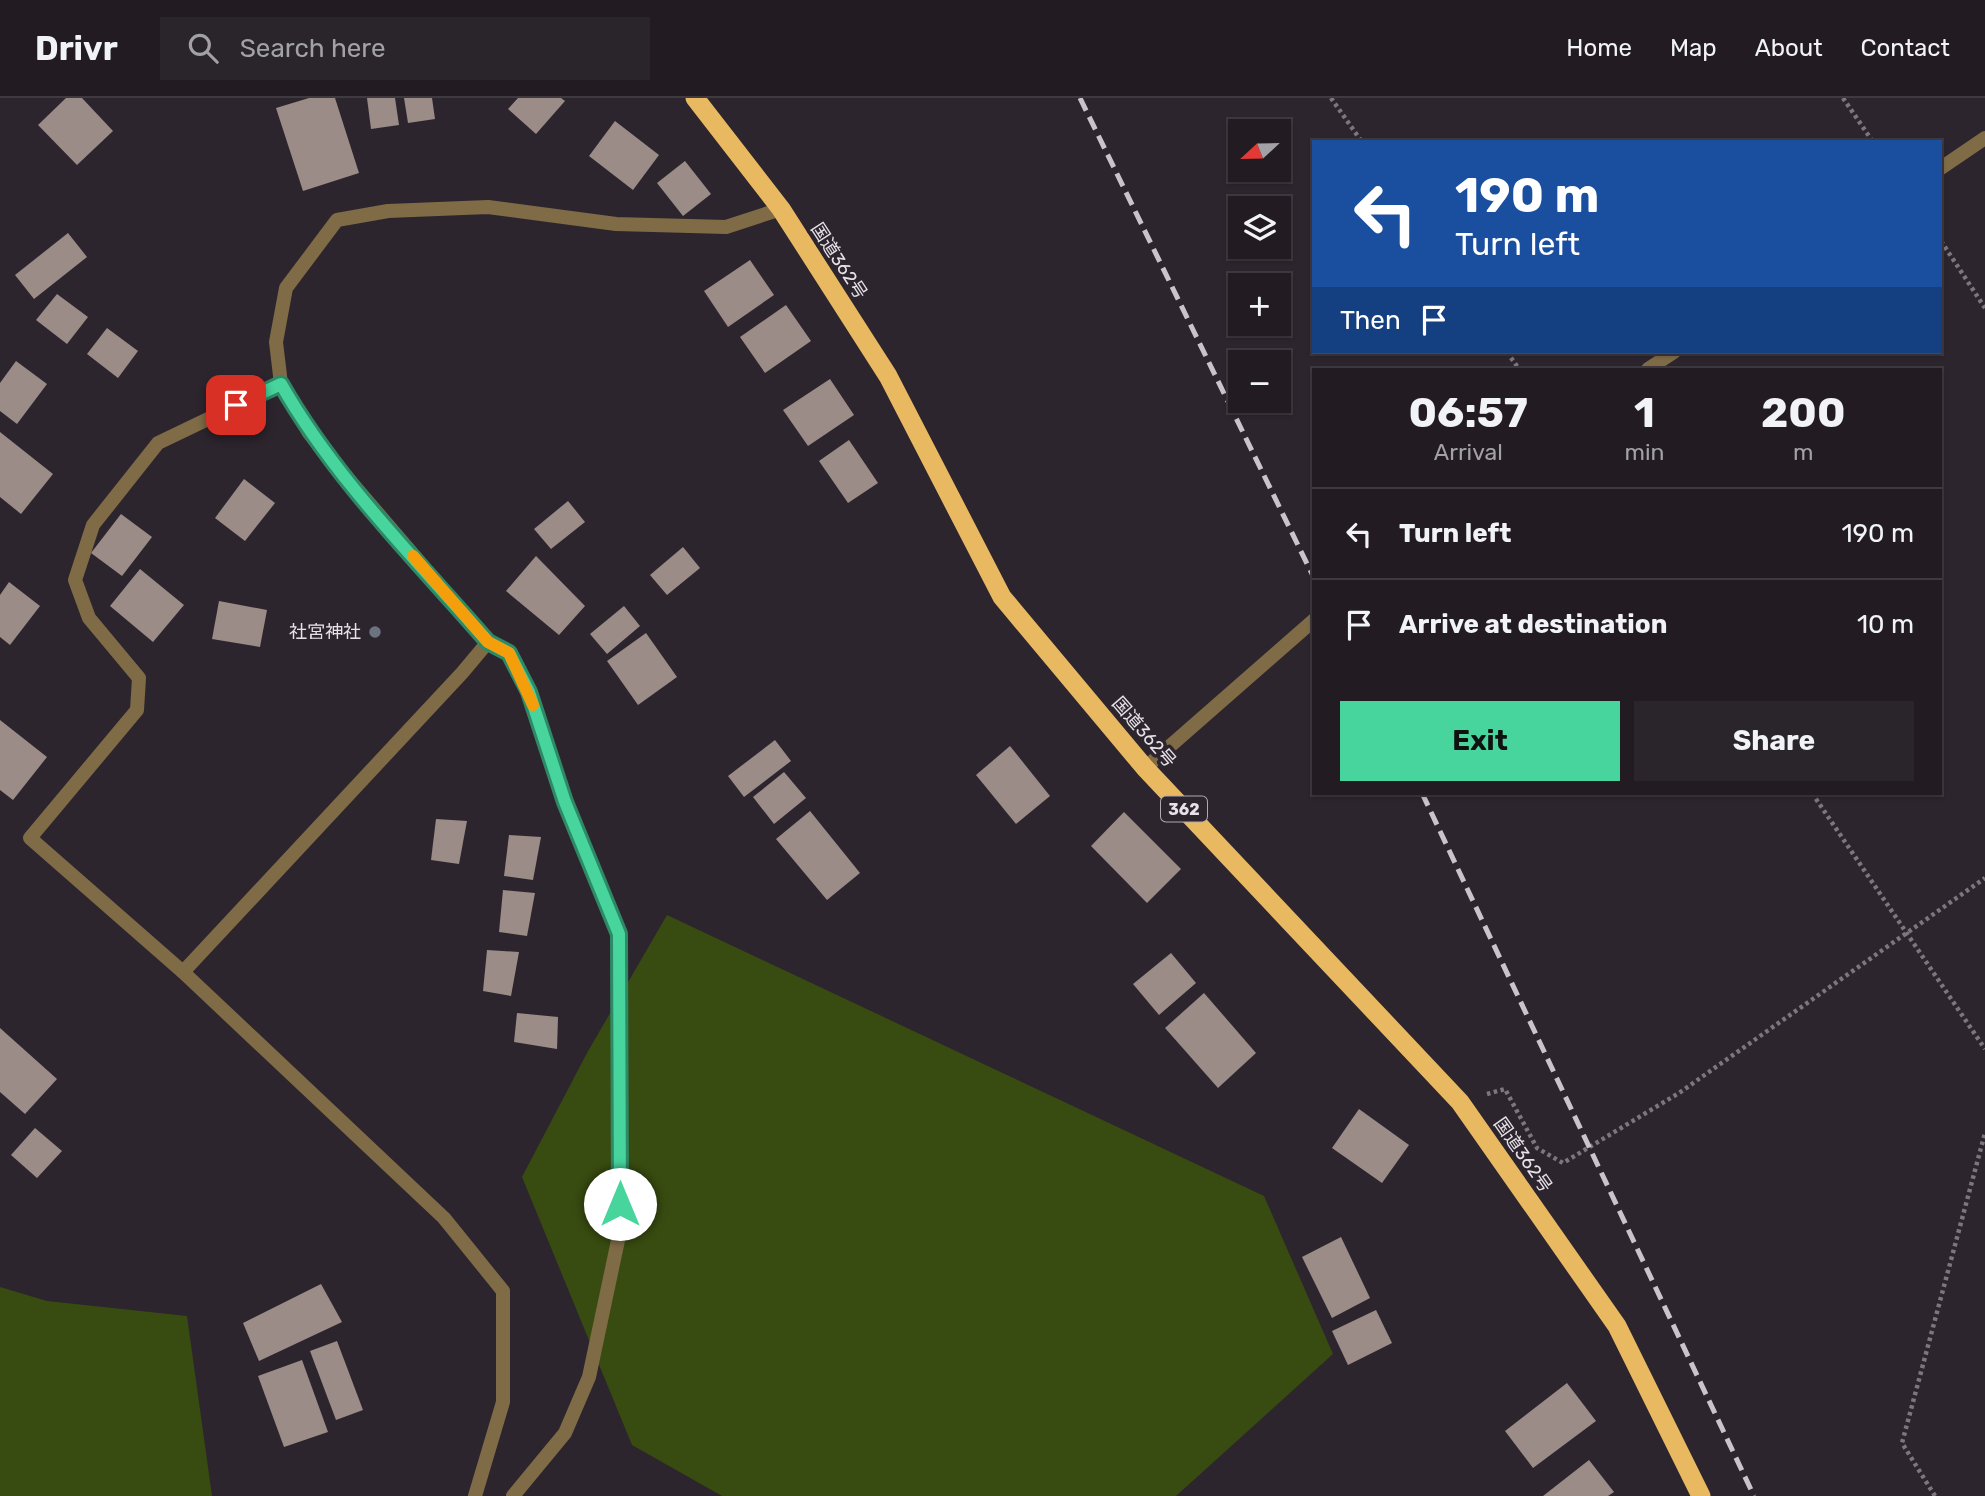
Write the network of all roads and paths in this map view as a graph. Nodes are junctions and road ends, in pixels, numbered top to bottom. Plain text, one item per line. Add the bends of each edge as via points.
1 (695, 98) edge
2 (1331, 98) edge
3 (1843, 98) edge
4 (1985, 138) edge
5 (1361, 140) edge
6 (1872, 140) edge
7 (1942, 167) edge
8 (782, 209) junction
9 (1942, 242) edge
10 (1985, 307) edge
11 (1671, 354) edge
12 (1650, 368) edge
13 (281, 384) junction
14 (1312, 622) edge
15 (488, 642) junction
16 (1145, 768) junction
17 (1813, 795) edge
18 (1985, 878) edge
19 (1907, 930) junction
20 (183, 972) junction
21 (1985, 1049) edge
22 (1460, 1102) junction
23 (1985, 1133) edge
24 (475, 1496) edge
25 (513, 1496) edge
26 (1701, 1496) edge
27 (1935, 1496) edge

1 - 8 highway, 国道362号 / 362
2 - 5 path
3 - 6 path
4 - 7 street
8 - 13 street via 726,227 616,224 488,207 388,211 337,220 286,288 276,342
8 - 16 highway, 国道362号 / 362 via 888,376 1002,597
9 - 10 path
11 - 12 street
13 - 15 street via 309,433
13 - 20 street via 158,443 93,525 75,580 89,618 139,678 137,710 30,838
14 - 16 street
15 - 20 street
15 - 25 street via 509,653 529,692 565,802 619,934 620,1231 589,1377 565,1433
16 - 22 highway, 国道362号 / 362
17 - 19 path
18 - 19 path
19 - 21 path
19 - 22 path via 1679,1093 1563,1163 1537,1148 1505,1089
20 - 24 street via 444,1219 503,1291 503,1402
22 - 26 highway, 国道362号 / 362 via 1618,1326
23 - 27 path via 1902,1443

